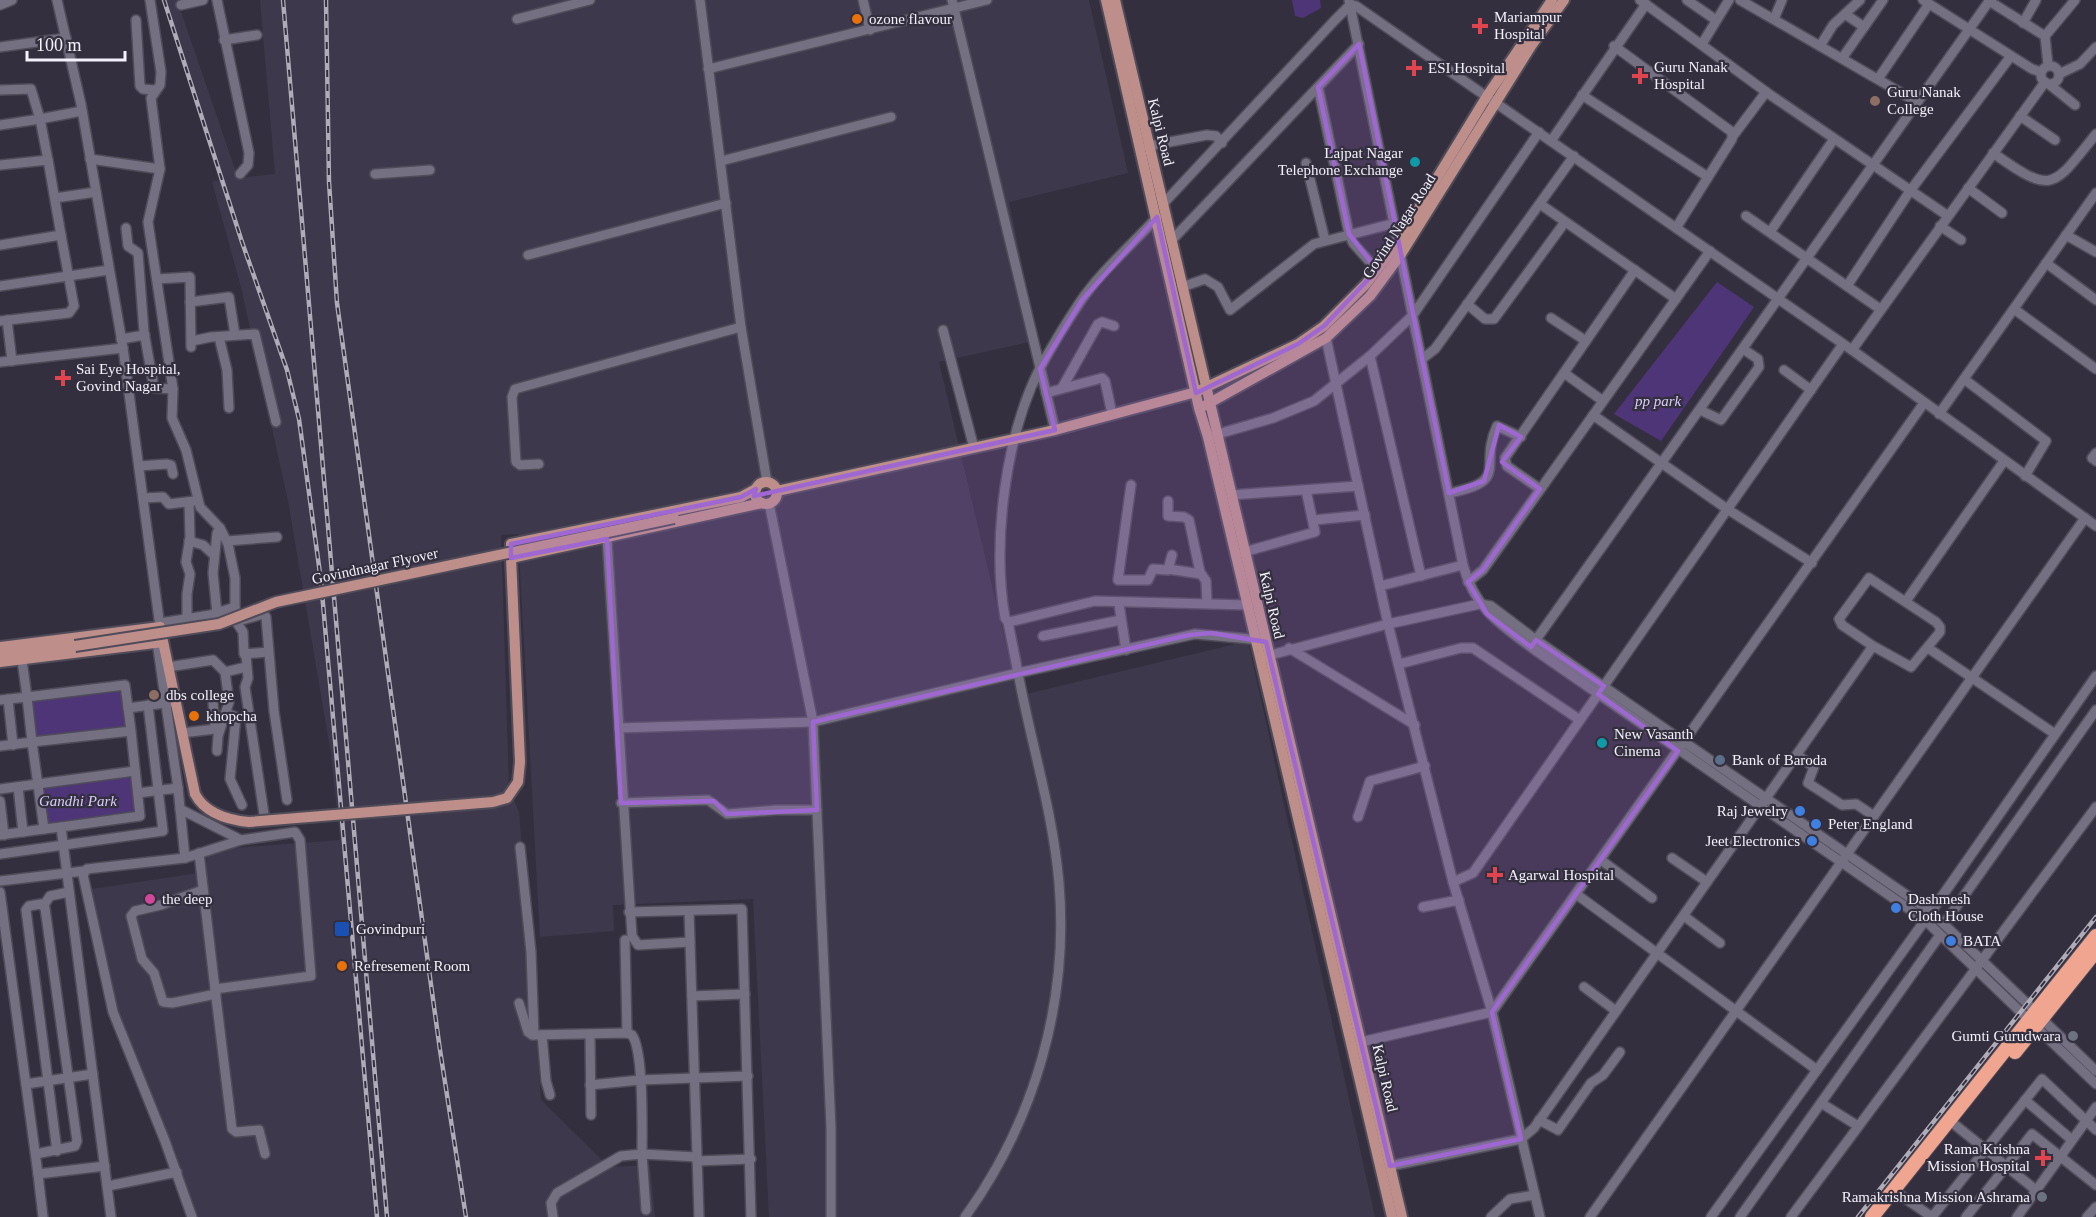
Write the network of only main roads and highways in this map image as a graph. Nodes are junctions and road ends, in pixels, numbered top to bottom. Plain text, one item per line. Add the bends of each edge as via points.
1 (1106, 0) edge
2 (1115, 0) edge
3 (1551, 0) edge
4 (1564, 0) edge
5 (1492, 99) junction
6 (1200, 391) junction
7 (1204, 406) junction
8 (1213, 436) junction
9 (777, 491) junction
10 (761, 498) junction
11 (511, 558) junction
12 (1260, 640) junction
13 (160, 642) junction
14 (0, 647) edge
15 (0, 654) edge
16 (1265, 657) junction
17 (0, 662) edge
18 (2096, 936) edge
19 (2096, 951) edge
20 (2036, 1020) junction
21 (1897, 1193) junction
22 (1392, 1217) edge
23 (1402, 1217) edge
24 (1872, 1217) edge
25 (1883, 1217) edge

1 - 6 main road, Kalpi Road
2 - 6 main road, Kalpi Road via 1172,240
3 - 5 main road, Govind Nagar Road
4 - 5 main road, Govind Nagar Road
5 - 6 main road, Govind Nagar Road via 1398,243 1323,326 1298,344
5 - 7 main road, Govind Nagar Road via 1401,254 1370,296 1326,339
6 - 7 main road, Kalpi Road
6 - 9 main road, Govind Nagar Road via 1055,430
7 - 8 main road, Kalpi Road
8 - 12 main road, Kalpi Road via 1248,605
8 - 12 main road, Kalpi Road via 1231,495
9 - 10 main road via 775,499
9 - 10 main road via 767,482
10 - 11 main road via 607,539
10 - 11 main road via 741,497 511,544
10 - 15 main road, Govindnagar Flyover, bridge via 276,602 219,624
11 - 13 main road, bridge via 520,762 518,782 507,798 265,821 232,819 207,809 195,794
12 - 16 main road, Kalpi Road
13 - 14 main road via 160,625
13 - 17 main road
16 - 22 main road, Kalpi Road
16 - 23 main road, Kalpi Road
18 - 20 highway
19 - 20 highway
20 - 21 highway
21 - 24 highway
21 - 25 highway

